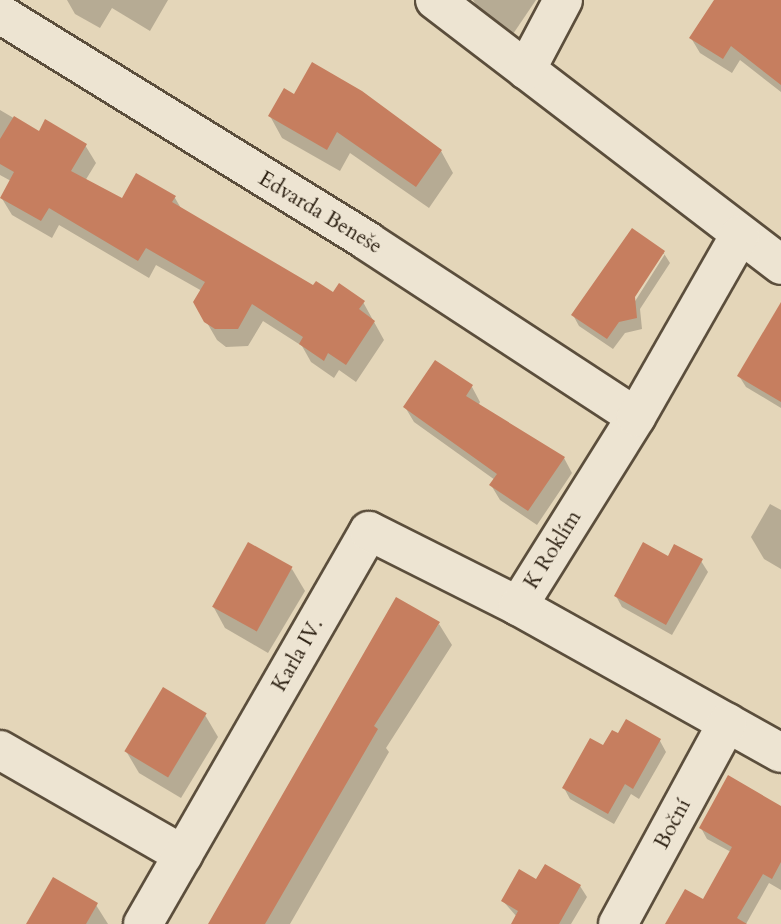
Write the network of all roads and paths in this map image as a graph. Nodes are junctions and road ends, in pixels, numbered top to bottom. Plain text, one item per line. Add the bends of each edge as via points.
1 (435, 0) edge
2 (563, 0) edge
3 (0, 14) edge
4 (526, 70) junction
5 (740, 234) junction
6 (781, 265) edge
7 (636, 417) junction
8 (518, 606) junction
9 (727, 723) junction
10 (0, 750) edge
11 (781, 753) edge
12 (183, 855) junction
13 (143, 924) edge
14 (618, 924) edge

1 - 4 street
2 - 4 street
3 - 7 street, Edvarda Beneše via 367,241
4 - 5 street
5 - 6 street
5 - 7 street, K Roklím
7 - 8 street, K Roklím
8 - 9 street, K Roklím
8 - 12 street, Karla IV. via 369,531
9 - 11 street, K Roklím
9 - 14 street, Boční
10 - 12 street
12 - 13 street, Karla IV.

